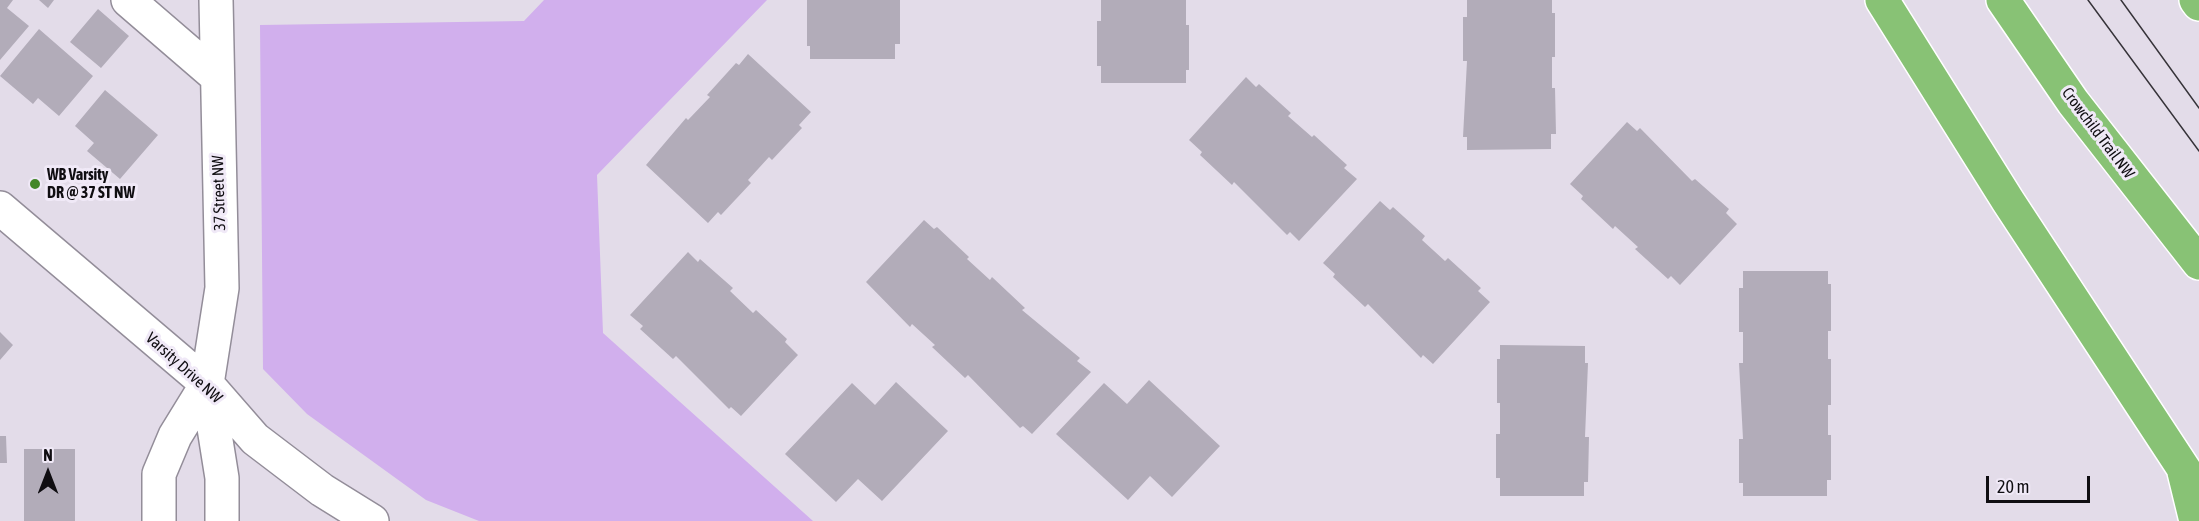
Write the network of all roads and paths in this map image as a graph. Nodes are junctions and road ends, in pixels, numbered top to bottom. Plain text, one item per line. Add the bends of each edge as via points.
1 (128, 0) edge
2 (216, 0) edge
3 (1882, 0) edge
4 (2003, 0) edge
5 (2196, 0) edge
6 (2199, 4) edge
7 (215, 75) junction
8 (0, 208) edge
9 (2199, 263) edge
10 (207, 384) junction
11 (2192, 482) edge
12 (159, 521) edge
13 (222, 521) edge
14 (372, 521) edge
15 (2196, 521) edge

1 - 7 street
2 - 7 street, 37 Street NW
3 - 11 highway
4 - 9 highway, Crowchild Trail NW via 2073,102
5 - 6 highway
7 - 10 street, 37 Street NW via 222,288
8 - 10 street, Varsity Drive NW
10 - 12 street, 37 Street NW via 159,474
10 - 13 street, 37 Street NW via 222,478
10 - 14 street, Varsity Drive NW via 255,439 322,490
11 - 15 highway

